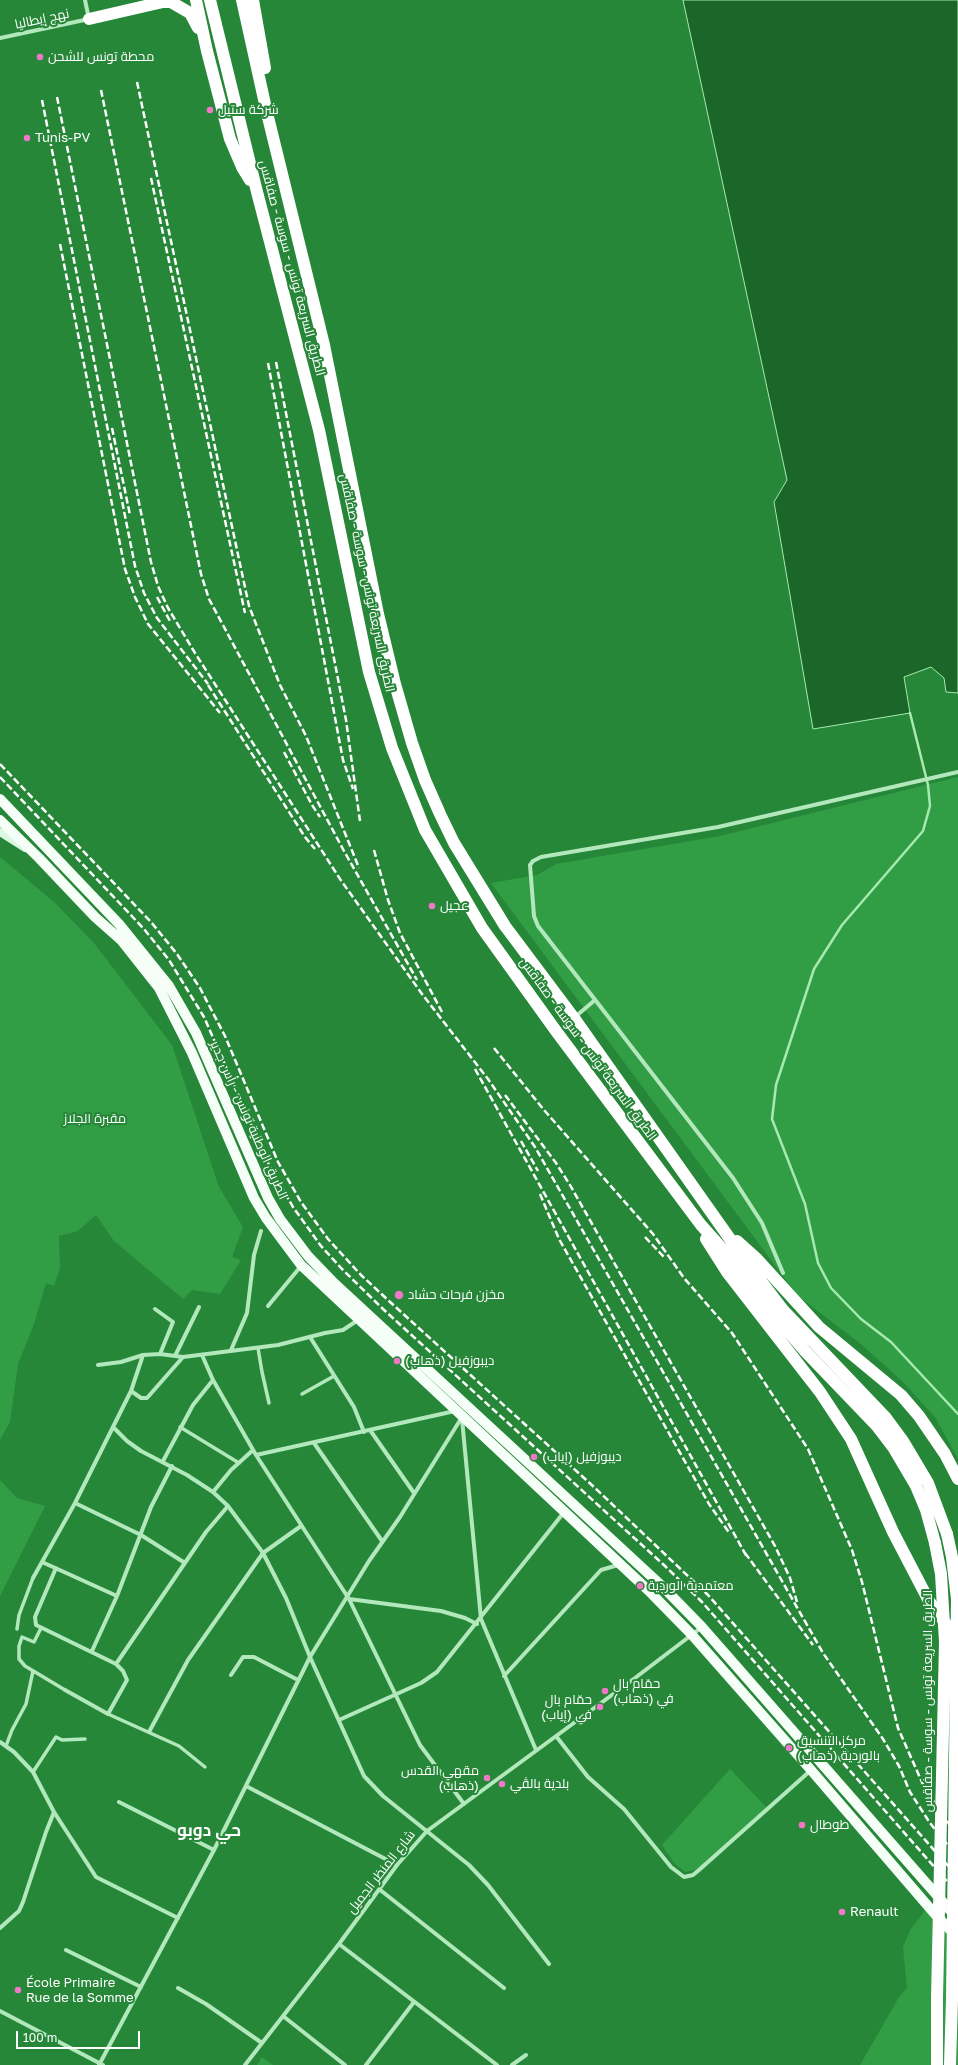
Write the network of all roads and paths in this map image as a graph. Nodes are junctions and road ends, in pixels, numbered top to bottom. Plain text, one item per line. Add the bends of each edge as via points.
1 (85, 0) edge
2 (196, 0) edge
3 (210, 0) edge
4 (242, 0) edge
5 (253, 0) edge
6 (89, 19) junction
7 (0, 38) edge
8 (207, 51) junction
9 (267, 113) junction
10 (256, 188) junction
11 (958, 772) edge
12 (0, 800) edge
13 (0, 820) edge
14 (0, 832) edge
15 (40, 858) junction
16 (595, 1000) junction
17 (574, 1018) junction
18 (718, 1222) junction
19 (701, 1225) junction
20 (261, 1231) dead end
21 (301, 1265) junction
22 (783, 1273) dead end
23 (268, 1306) dead end
24 (199, 1307) dead end
25 (155, 1309) dead end
26 (358, 1320) junction
27 (310, 1337) junction
28 (258, 1348) junction
29 (231, 1350) junction
30 (160, 1354) junction
31 (143, 1355) junction
32 (202, 1355) junction
33 (175, 1356) junction
34 (183, 1357) junction
35 (98, 1365) dead end
36 (334, 1376) junction
37 (213, 1380) junction
38 (131, 1391) junction
39 (302, 1394) dead end
40 (269, 1403) dead end
41 (470, 1407) junction
42 (459, 1414) junction
43 (113, 1427) junction
44 (180, 1427) junction
45 (370, 1430) junction
46 (364, 1432) junction
47 (314, 1443) junction
48 (253, 1450) junction
49 (256, 1455) junction
50 (163, 1461) junction
51 (239, 1462) junction
52 (172, 1466) junction
53 (958, 1479) edge
54 (213, 1492) junction
55 (414, 1493) junction
56 (75, 1502) junction
57 (228, 1506) junction
58 (565, 1511) junction
59 (301, 1526) junction
60 (141, 1535) junction
61 (382, 1541) junction
62 (262, 1553) junction
63 (42, 1562) junction
64 (185, 1563) junction
65 (620, 1565) junction
66 (56, 1568) junction
67 (33, 1578) joint
68 (117, 1596) junction
69 (348, 1598) junction
70 (481, 1619) junction
71 (477, 1624) junction
72 (702, 1627) junction
73 (41, 1628) junction
74 (17, 1629) dead end
75 (692, 1635) junction
76 (958, 1635) edge
77 (92, 1651) junction
78 (310, 1657) junction
79 (116, 1664) junction
80 (33, 1671) junction
81 (231, 1675) dead end
82 (504, 1676) junction
83 (298, 1680) junction
84 (65, 1690) joint
85 (395, 1693) junction
86 (108, 1714) junction
87 (338, 1720) junction
88 (149, 1732) junction
89 (556, 1736) junction
90 (85, 1739) dead end
91 (0, 1742) edge
92 (6, 1746) junction
93 (536, 1750) junction
94 (205, 1767) dead end
95 (811, 1770) junction
96 (33, 1772) junction
97 (246, 1786) junction
98 (119, 1802) dead end
99 (464, 1804) junction
100 (54, 1812) junction
101 (426, 1831) junction
102 (214, 1850) junction
103 (397, 1865) junction
104 (379, 1889) junction
105 (178, 1918) junction
106 (958, 1919) edge
107 (0, 1928) edge
108 (958, 1938) edge
109 (339, 1944) junction
110 (66, 1950) dead end
111 (549, 1964) dead end
112 (141, 1987) junction
113 (178, 1988) dead end
114 (504, 1988) dead end
115 (414, 2002) junction
116 (0, 2011) edge
117 (283, 2016) junction
118 (262, 2043) junction
119 (526, 2055) dead end
120 (101, 2064) edge
121 (245, 2065) edge
122 (345, 2065) edge
123 (366, 2065) edge
124 (497, 2065) edge
125 (512, 2065) edge
126 (937, 2065) edge
127 (950, 2065) edge

1 - 6 street
2 - 8 highway
3 - 10 highway, الطريق السريعة تونس - سوسة - صفاقس
4 - 9 highway, الطريق السريعة تونس - سوسة - صفاقس
5 - 9 highway via 267,77
6 - 7 street, نهج إيطاليا
6 - 8 highway via 171,2 190,14
8 - 10 highway via 230,139 242,167
9 - 17 highway, الطريق السريعة تونس - سوسة - صفاقس via 325,352 378,614 412,743 425,780 454,843 505,926
10 - 19 highway, الطريق السريعة تونس - سوسة - صفاقس via 319,430 370,672 392,748 424,830 482,928
11 - 16 street via 718,827 541,857 533,861 529,870 535,921
12 - 41 main road, الطريق الوطنية تونس - رأس جدير via 119,924 169,986 196,1033 268,1198 280,1219 308,1256
13 - 15 main road, الطريق الوطنية تونس - رأس جدير
14 - 15 main road
15 - 21 main road, الطريق الوطنية تونس - رأس جدير via 95,917 121,940 159,988 192,1053 254,1198
16 - 17 street
16 - 22 street via 733,1178 762,1223
17 - 18 highway, الطريق السريعة تونس - سوسة - صفاقس
18 - 53 highway via 757,1259 819,1327 901,1395 945,1454
18 - 127 highway, الطريق السريعة تونس - سوسة - صفاقس, bridge via 783,1310 886,1418 903,1441 928,1483 947,1534 957,1599
19 - 76 highway via 707,1241 727,1272 820,1392 851,1440 893,1532 929,1601 949,1628
19 - 126 highway, الطريق السريعة تونس - سوسة - صفاقس, bridge via 735,1263 800,1345 878,1426 916,1486 926,1510 942,1574 945,1642
20 - 29 street via 254,1255 247,1313
21 - 23 street
21 - 26 main road, الطريق الوطنية تونس - رأس جدير
24 - 33 street
25 - 30 street via 173,1322
26 - 27 street via 344,1330
26 - 42 main road, الطريق الوطنية تونس - رأس جدير
27 - 28 street
27 - 36 street
28 - 29 street
28 - 40 street
29 - 32 street
30 - 31 street
30 - 33 street
31 - 35 street via 121,1362
31 - 38 street
32 - 34 street
32 - 37 street
33 - 34 street
34 - 38 street via 147,1398 141,1398
36 - 39 street
36 - 46 street via 354,1407
37 - 44 street via 193,1405
37 - 48 street
38 - 43 street
41 - 42 street
41 - 72 main road, الطريق الوطنية تونس - رأس جدير via 664,1588
42 - 45 street
42 - 55 street
42 - 58 main road, الطريق الوطنية تونس - رأس جدير
42 - 70 street
43 - 50 street via 136,1448
43 - 56 street
44 - 50 street
44 - 51 street
45 - 46 street
45 - 55 street
46 - 47 street
47 - 49 street
47 - 61 street
48 - 49 street
48 - 51 street
49 - 59 street
50 - 52 street
51 - 54 street
52 - 54 street
52 - 60 street via 151,1506
54 - 57 street
55 - 61 street
56 - 60 street
56 - 63 street
57 - 62 street
57 - 64 street
58 - 65 main road, الطريق الوطنية تونس - رأس جدير
58 - 70 street
59 - 62 street
59 - 69 street
60 - 64 street
60 - 68 street
61 - 69 street
62 - 78 street via 286,1598
62 - 88 street via 188,1660
63 - 66 street
63 - 67 street
64 - 79 street
65 - 75 main road, الطريق الوطنية تونس - رأس جدير
65 - 82 street via 602,1570
66 - 68 street
66 - 73 street via 36,1617 36,1625
67 - 74 street via 19,1615
68 - 77 street
69 - 71 street via 441,1611
69 - 78 street
69 - 85 street
70 - 71 street
70 - 82 street
71 - 85 street via 437,1672 420,1683
72 - 75 street, شارع المنظر الجميل
72 - 106 main road, الطريق الوطنية تونس - رأس جدير
73 - 77 street
73 - 80 street via 34,1642 22,1637 19,1646 19,1658
75 - 89 street, شارع المنظر الجميل
75 - 95 main road, الطريق الوطنية تونس - رأس جدير
77 - 79 street
78 - 83 street
78 - 87 street
79 - 86 street via 127,1680
80 - 84 street
80 - 92 street via 26,1704
81 - 83 street via 243,1657 254,1657
82 - 93 street
83 - 97 street
84 - 86 street
85 - 87 street
85 - 99 street via 420,1745
86 - 88 street
87 - 101 street via 364,1776 383,1796
88 - 94 street via 179,1746
89 - 93 street, شارع المنظر الجميل
89 - 95 street via 588,1777 624,1809 671,1866 684,1877 699,1870
90 - 96 street via 62,1740 56,1737
91 - 92 street
92 - 96 street
93 - 99 street, شارع المنظر الجميل
95 - 108 main road, الطريق الوطنية تونس - رأس جدير
96 - 100 street
97 - 102 street
97 - 103 street
98 - 102 street
99 - 101 street, شارع المنظر الجميل
100 - 105 street via 96,1878
100 - 107 street via 24,1902 19,1911
101 - 103 street, شارع المنظر الجميل
101 - 111 street via 469,1865 488,1885
102 - 105 street
103 - 104 street, شارع المنظر الجميل
104 - 109 street, شارع المنظر الجميل
104 - 114 street
105 - 112 street
109 - 115 street
109 - 117 street, شارع المنظر الجميل
110 - 112 street
112 - 120 street
113 - 118 street
115 - 123 street
115 - 124 street
116 - 120 street
117 - 118 street, شارع المنظر الجميل
117 - 122 street
118 - 121 street, شارع المنظر الجميل
119 - 125 street

